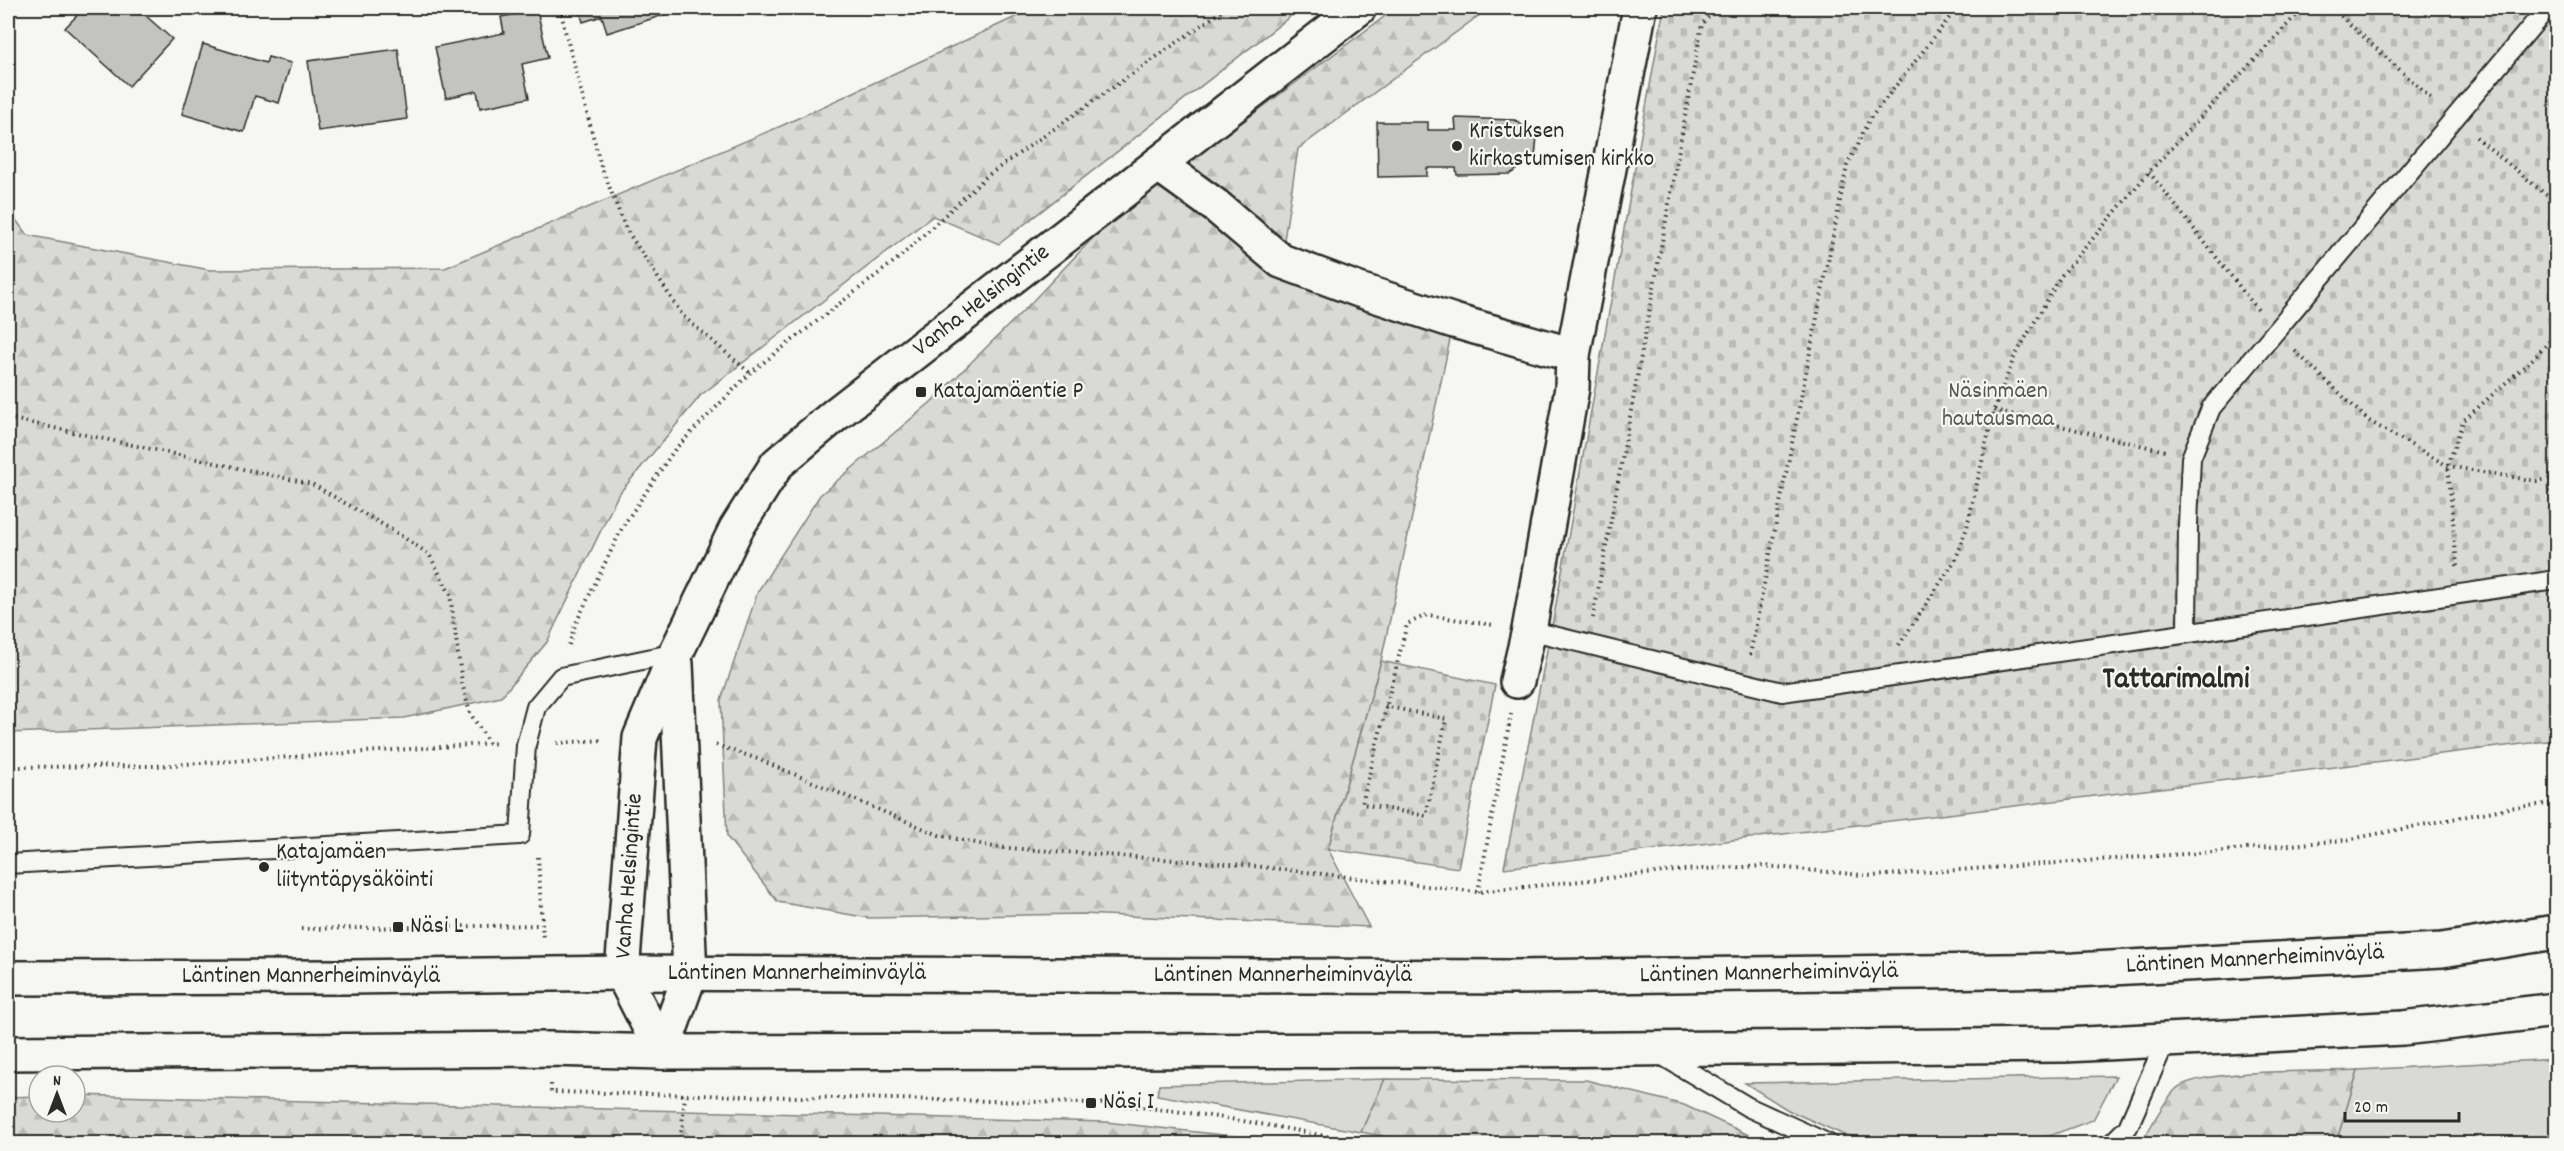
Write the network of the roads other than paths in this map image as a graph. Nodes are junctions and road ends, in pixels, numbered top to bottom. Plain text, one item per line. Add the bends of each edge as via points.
1 (1359, 8) edge
2 (1640, 8) edge
3 (2547, 8) edge
4 (1158, 164) junction
5 (1573, 355) junction
6 (2556, 580) edge
7 (1529, 630) junction
8 (2187, 632) junction
9 (675, 653) junction
10 (1517, 681) road end
11 (8, 864) edge
12 (2556, 932) edge
13 (622, 973) junction
14 (690, 974) junction
15 (8, 978) edge
16 (2556, 1010) edge
17 (2166, 1040) junction
18 (1651, 1049) junction
19 (662, 1052) junction
20 (8, 1053) edge
21 (1828, 1143) edge
22 (2111, 1143) edge

1 - 4 main road, Vanha Helsingintie
2 - 5 main road
3 - 8 lane via 2211,408 2191,458
4 - 5 main road via 1281,261 1433,314
4 - 9 main road, Vanha Helsingintie via 777,464 736,529
5 - 7 main road via 1572,388
6 - 8 lane
7 - 8 lane via 1782,692
7 - 10 main road
9 - 11 lane via 561,677 536,707 526,745 520,835
9 - 13 main road, Vanha Helsingintie via 640,738
9 - 14 main road, Vanha Helsingintie
12 - 14 main road, Läntinen Mannerheiminväylä via 2442,950 2075,970 1514,977
13 - 14 main road, Läntinen Mannerheiminväylä
13 - 15 main road, Läntinen Mannerheiminväylä
13 - 19 main road, Vanha Helsingintie
14 - 19 main road, Vanha Helsingintie
16 - 17 main road via 2403,1028
17 - 18 main road via 2065,1045
17 - 22 lane via 2128,1127
18 - 19 main road
18 - 21 lane via 1748,1107
19 - 20 main road via 550,1049

